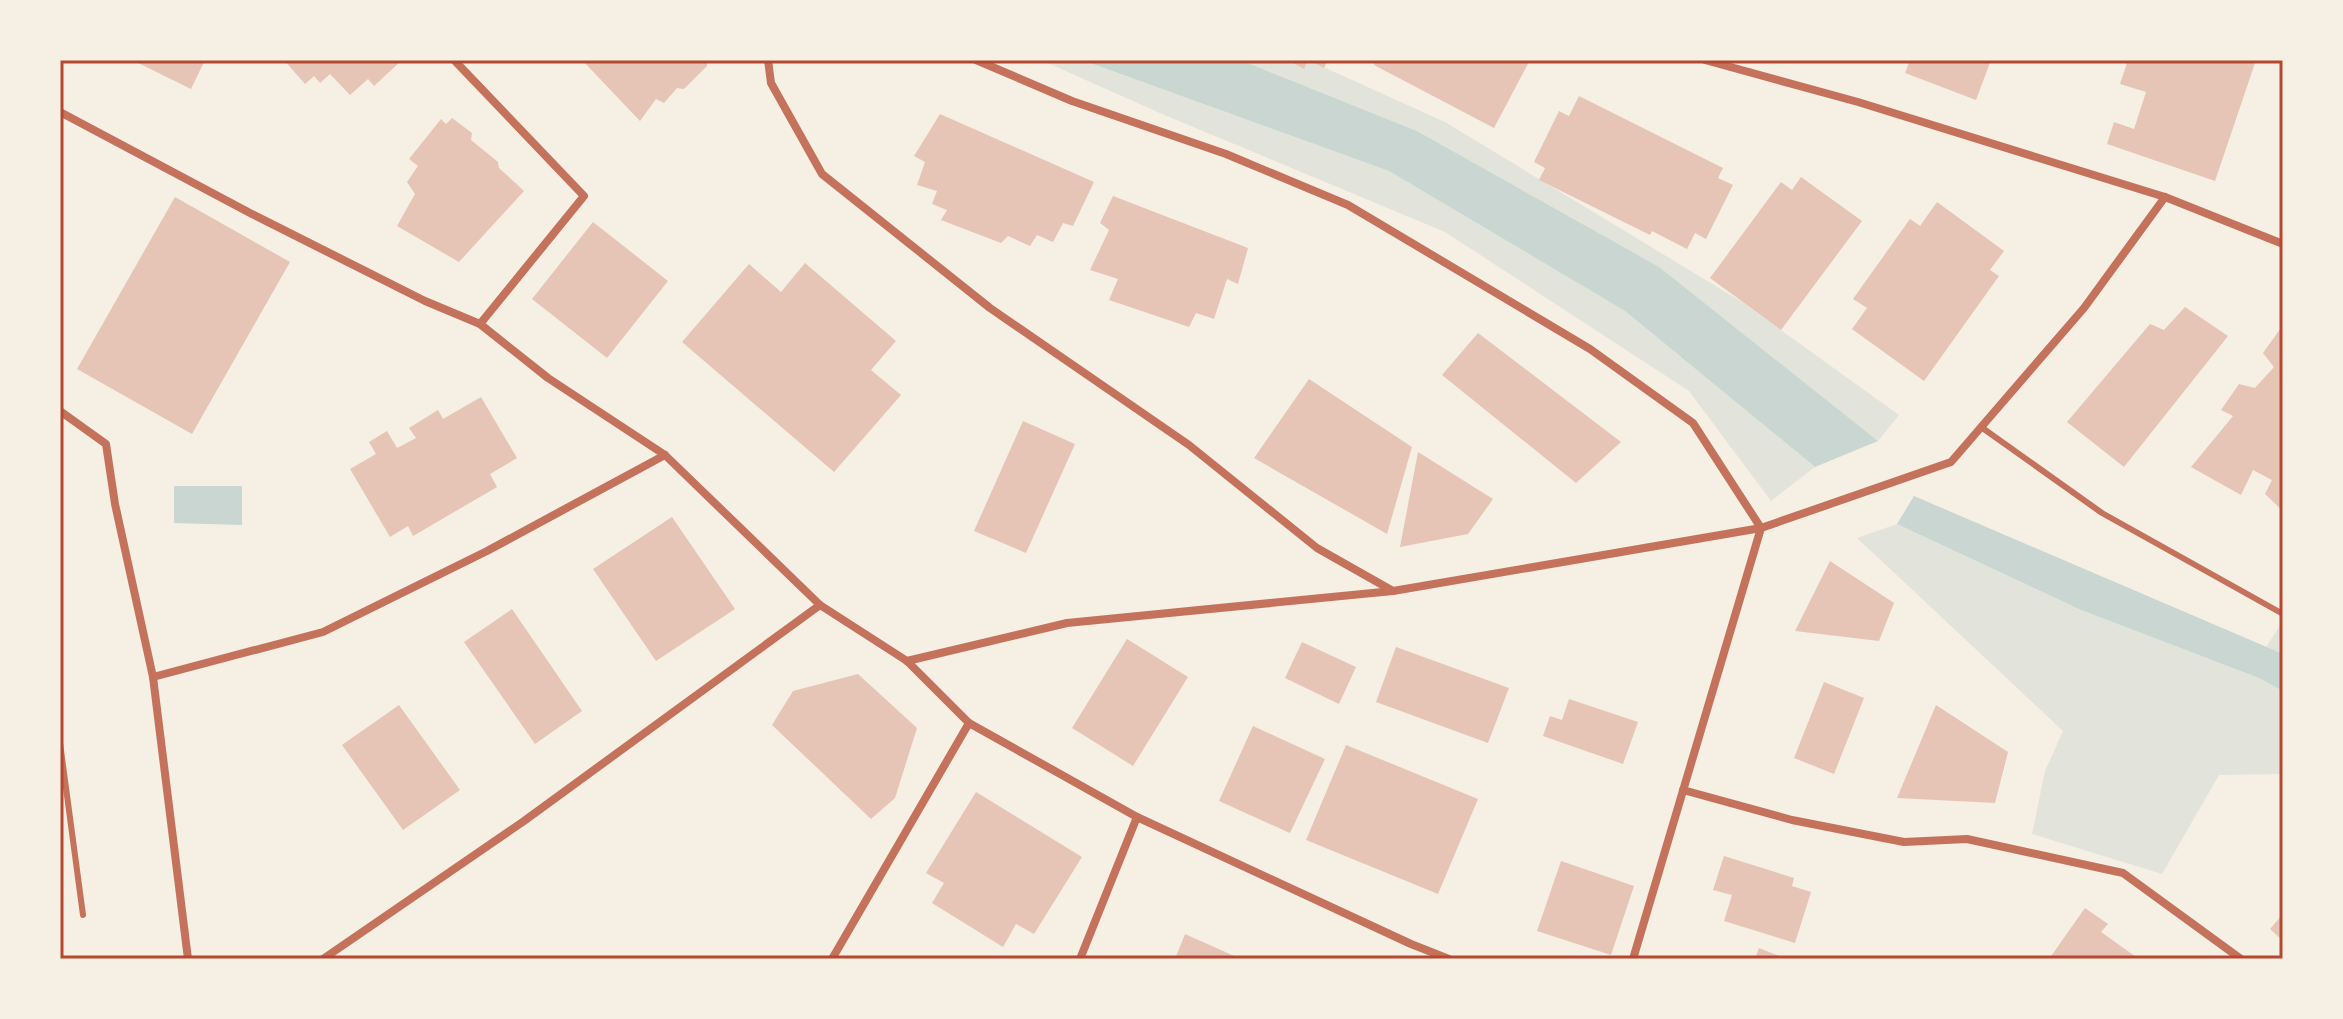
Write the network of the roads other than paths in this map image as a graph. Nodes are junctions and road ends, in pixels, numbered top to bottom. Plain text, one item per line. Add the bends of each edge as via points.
1 (454, 60) edge
2 (768, 60) edge
3 (976, 60) edge
4 (1705, 60) edge
5 (60, 113) edge
6 (2165, 197) junction
7 (2283, 244) edge
8 (480, 324) junction
9 (61, 413) edge
10 (1981, 427) junction
11 (665, 455) junction
12 (1761, 528) junction
13 (1393, 591) junction
14 (820, 605) junction
15 (2283, 614) edge
16 (907, 661) junction
17 (153, 677) junction
18 (969, 723) junction
19 (60, 743) edge
20 (1683, 790) junction
21 (1137, 817) junction
22 (83, 915) dead end
23 (188, 959) edge
24 (323, 959) edge
25 (832, 959) edge
26 (1080, 959) edge
27 (1449, 959) edge
28 (1633, 959) edge
29 (2241, 959) edge

1 - 8 street via 584,196
2 - 13 street via 771,83 822,174 990,308 1189,445 1317,548
3 - 12 street via 1348,205 1578,341 1693,423
4 - 6 street
5 - 8 street via 425,301
6 - 7 street
6 - 10 street via 2084,308
8 - 11 street via 548,378
9 - 17 street via 106,444
10 - 12 street via 1951,462
10 - 15 lane via 2102,513
11 - 14 street
11 - 17 street via 323,632
12 - 13 street
12 - 20 street
13 - 16 street via 1067,623
14 - 16 street
14 - 24 street via 524,821
16 - 18 street
17 - 23 street
18 - 21 street
18 - 25 street
19 - 22 lane
20 - 28 street
20 - 29 street via 1792,820 1904,842 1967,839 2123,873
21 - 26 street
21 - 27 street

